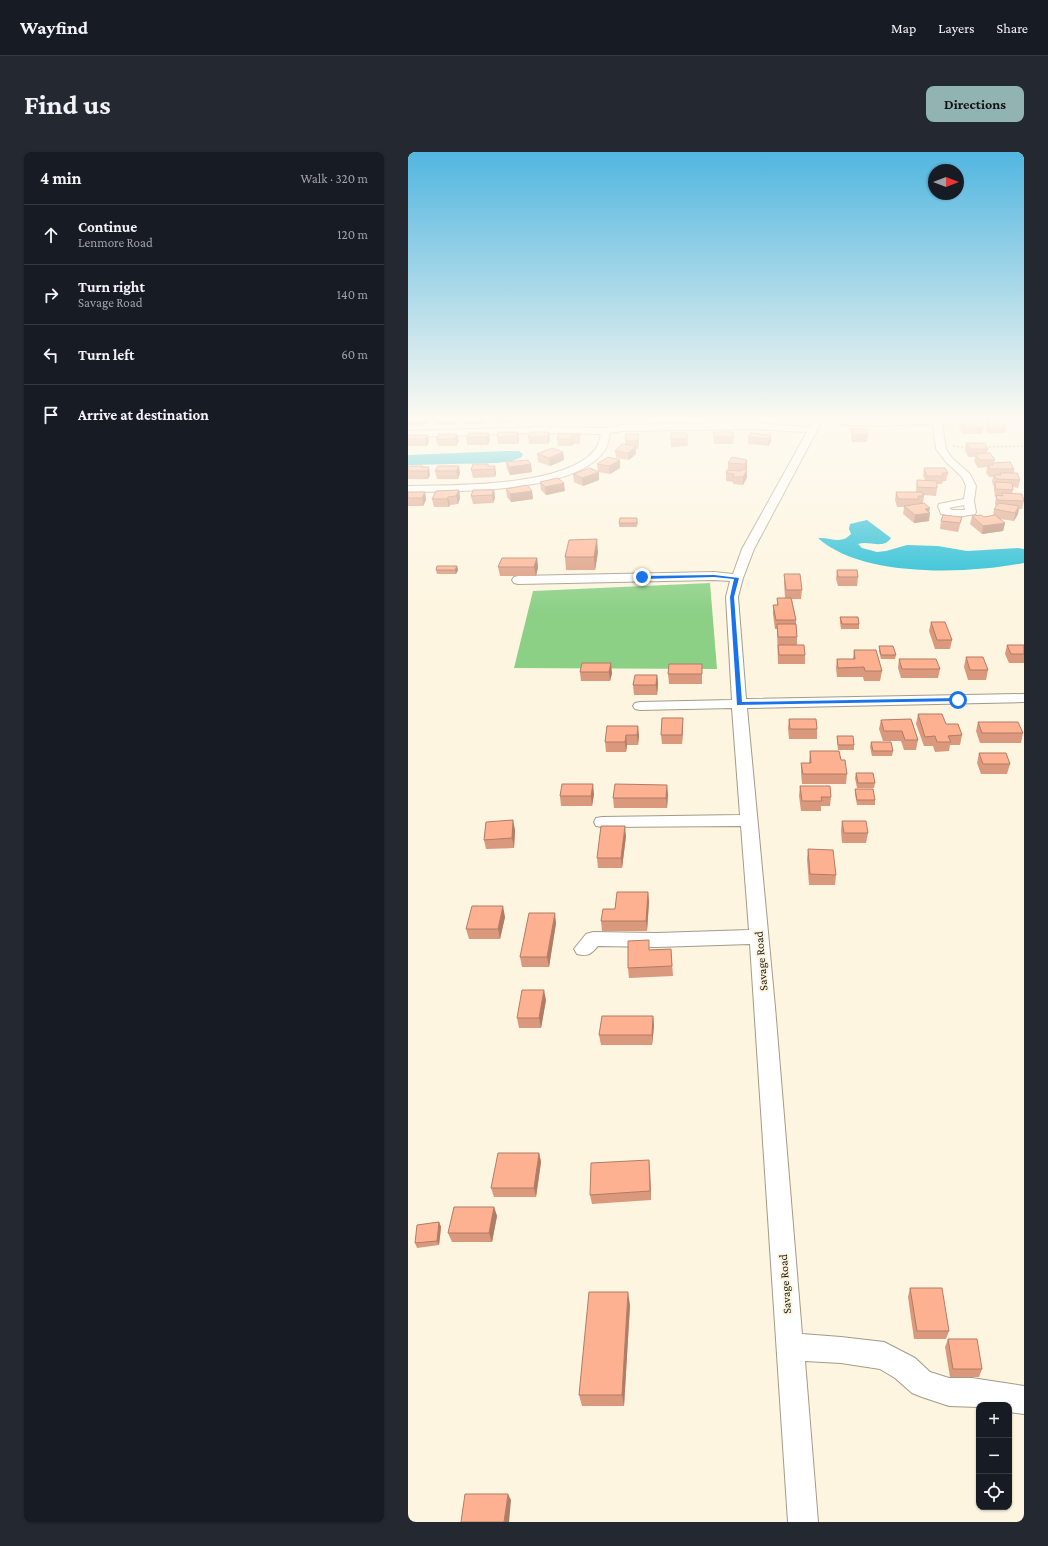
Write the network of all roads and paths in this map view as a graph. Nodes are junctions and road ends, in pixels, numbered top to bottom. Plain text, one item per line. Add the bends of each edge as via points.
1 (508, 485) edge
2 (783, 485) edge
3 (970, 485) edge
4 (408, 489) edge
5 (969, 501) dead end
6 (736, 578) junction
7 (518, 580) dead end
8 (1024, 698) edge
9 (739, 704) junction
10 (640, 706) dead end
11 (749, 820) junction
12 (602, 822) dead end
13 (758, 937) junction
14 (584, 949) dead end
15 (790, 1347) junction
16 (1024, 1400) edge
17 (803, 1522) edge

1 - 4 street
2 - 6 street, Savage Road via 748,549
3 - 5 street
6 - 7 street via 714,576
6 - 9 street, Savage Road via 732,597
8 - 9 street
9 - 10 street
9 - 11 street, Savage Road
11 - 12 street
11 - 13 street, Savage Road
13 - 14 street via 593,939
13 - 15 street, Savage Road
15 - 16 street via 884,1356 905,1368 922,1383 950,1392 972,1392
15 - 17 street, Savage Road

